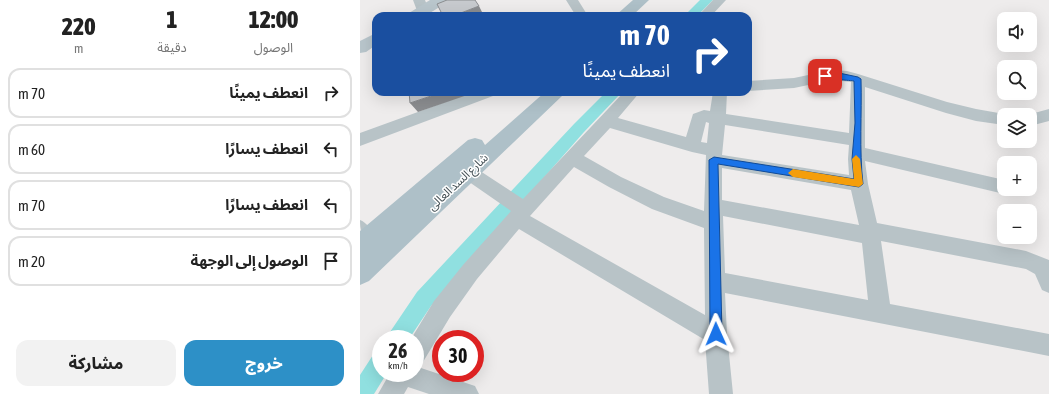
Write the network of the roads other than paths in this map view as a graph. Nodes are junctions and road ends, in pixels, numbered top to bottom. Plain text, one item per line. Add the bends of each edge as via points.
1 (441, 0) edge
2 (572, 0) edge
3 (642, 0) edge
4 (658, 0) edge
5 (720, 0) edge
6 (420, 11) edge
7 (580, 12) edge
8 (628, 12) edge
9 (644, 12) edge
10 (708, 12) edge
11 (372, 40) edge
12 (360, 48) edge
13 (858, 79) junction
14 (752, 86) edge
15 (477, 96) edge
16 (532, 96) edge
17 (552, 96) edge
18 (629, 96) edge
19 (720, 96) edge
20 (1049, 114) edge
21 (717, 118) junction
22 (997, 118) edge
23 (1037, 118) edge
24 (607, 121) junction
25 (360, 140) edge
26 (692, 146) junction
27 (856, 146) junction
28 (714, 156) junction
29 (572, 158) junction
30 (468, 172) junction
31 (859, 184) junction
32 (997, 185) edge
33 (515, 208) junction
34 (714, 214) junction
35 (870, 233) junction
36 (363, 251) edge
37 (715, 281) junction
38 (1049, 283) edge
39 (880, 312) junction
40 (716, 334) junction
41 (424, 339) edge
42 (1049, 345) edge
43 (424, 381) edge
44 (398, 382) edge
45 (390, 394) edge
46 (467, 394) edge
47 (721, 394) edge

1 - 6 street
2 - 7 street
3 - 8 main road
4 - 9 main road
5 - 10 street
11 - 12 street
13 - 14 street via 832,75 794,83
13 - 22 street via 946,107
13 - 27 street
15 - 25 street
16 - 36 main road, شارع السد العالى
17 - 30 main road, شارع السد العالى
18 - 24 street
19 - 21 street
20 - 23 street
21 - 26 street via 699,118
21 - 27 street
21 - 28 street
24 - 26 street
24 - 29 street
26 - 28 street
27 - 31 street
27 - 32 street
28 - 31 street
28 - 34 street
29 - 33 street
29 - 34 street via 658,203
30 - 33 street
30 - 36 main road, شارع السد العالى
31 - 35 street
33 - 40 street
33 - 41 street via 442,309
34 - 35 street
34 - 37 street
35 - 38 street via 1026,260 1040,264 1046,271
35 - 39 street
37 - 39 street
37 - 40 street
39 - 42 street
40 - 47 street
43 - 46 street
44 - 45 street

